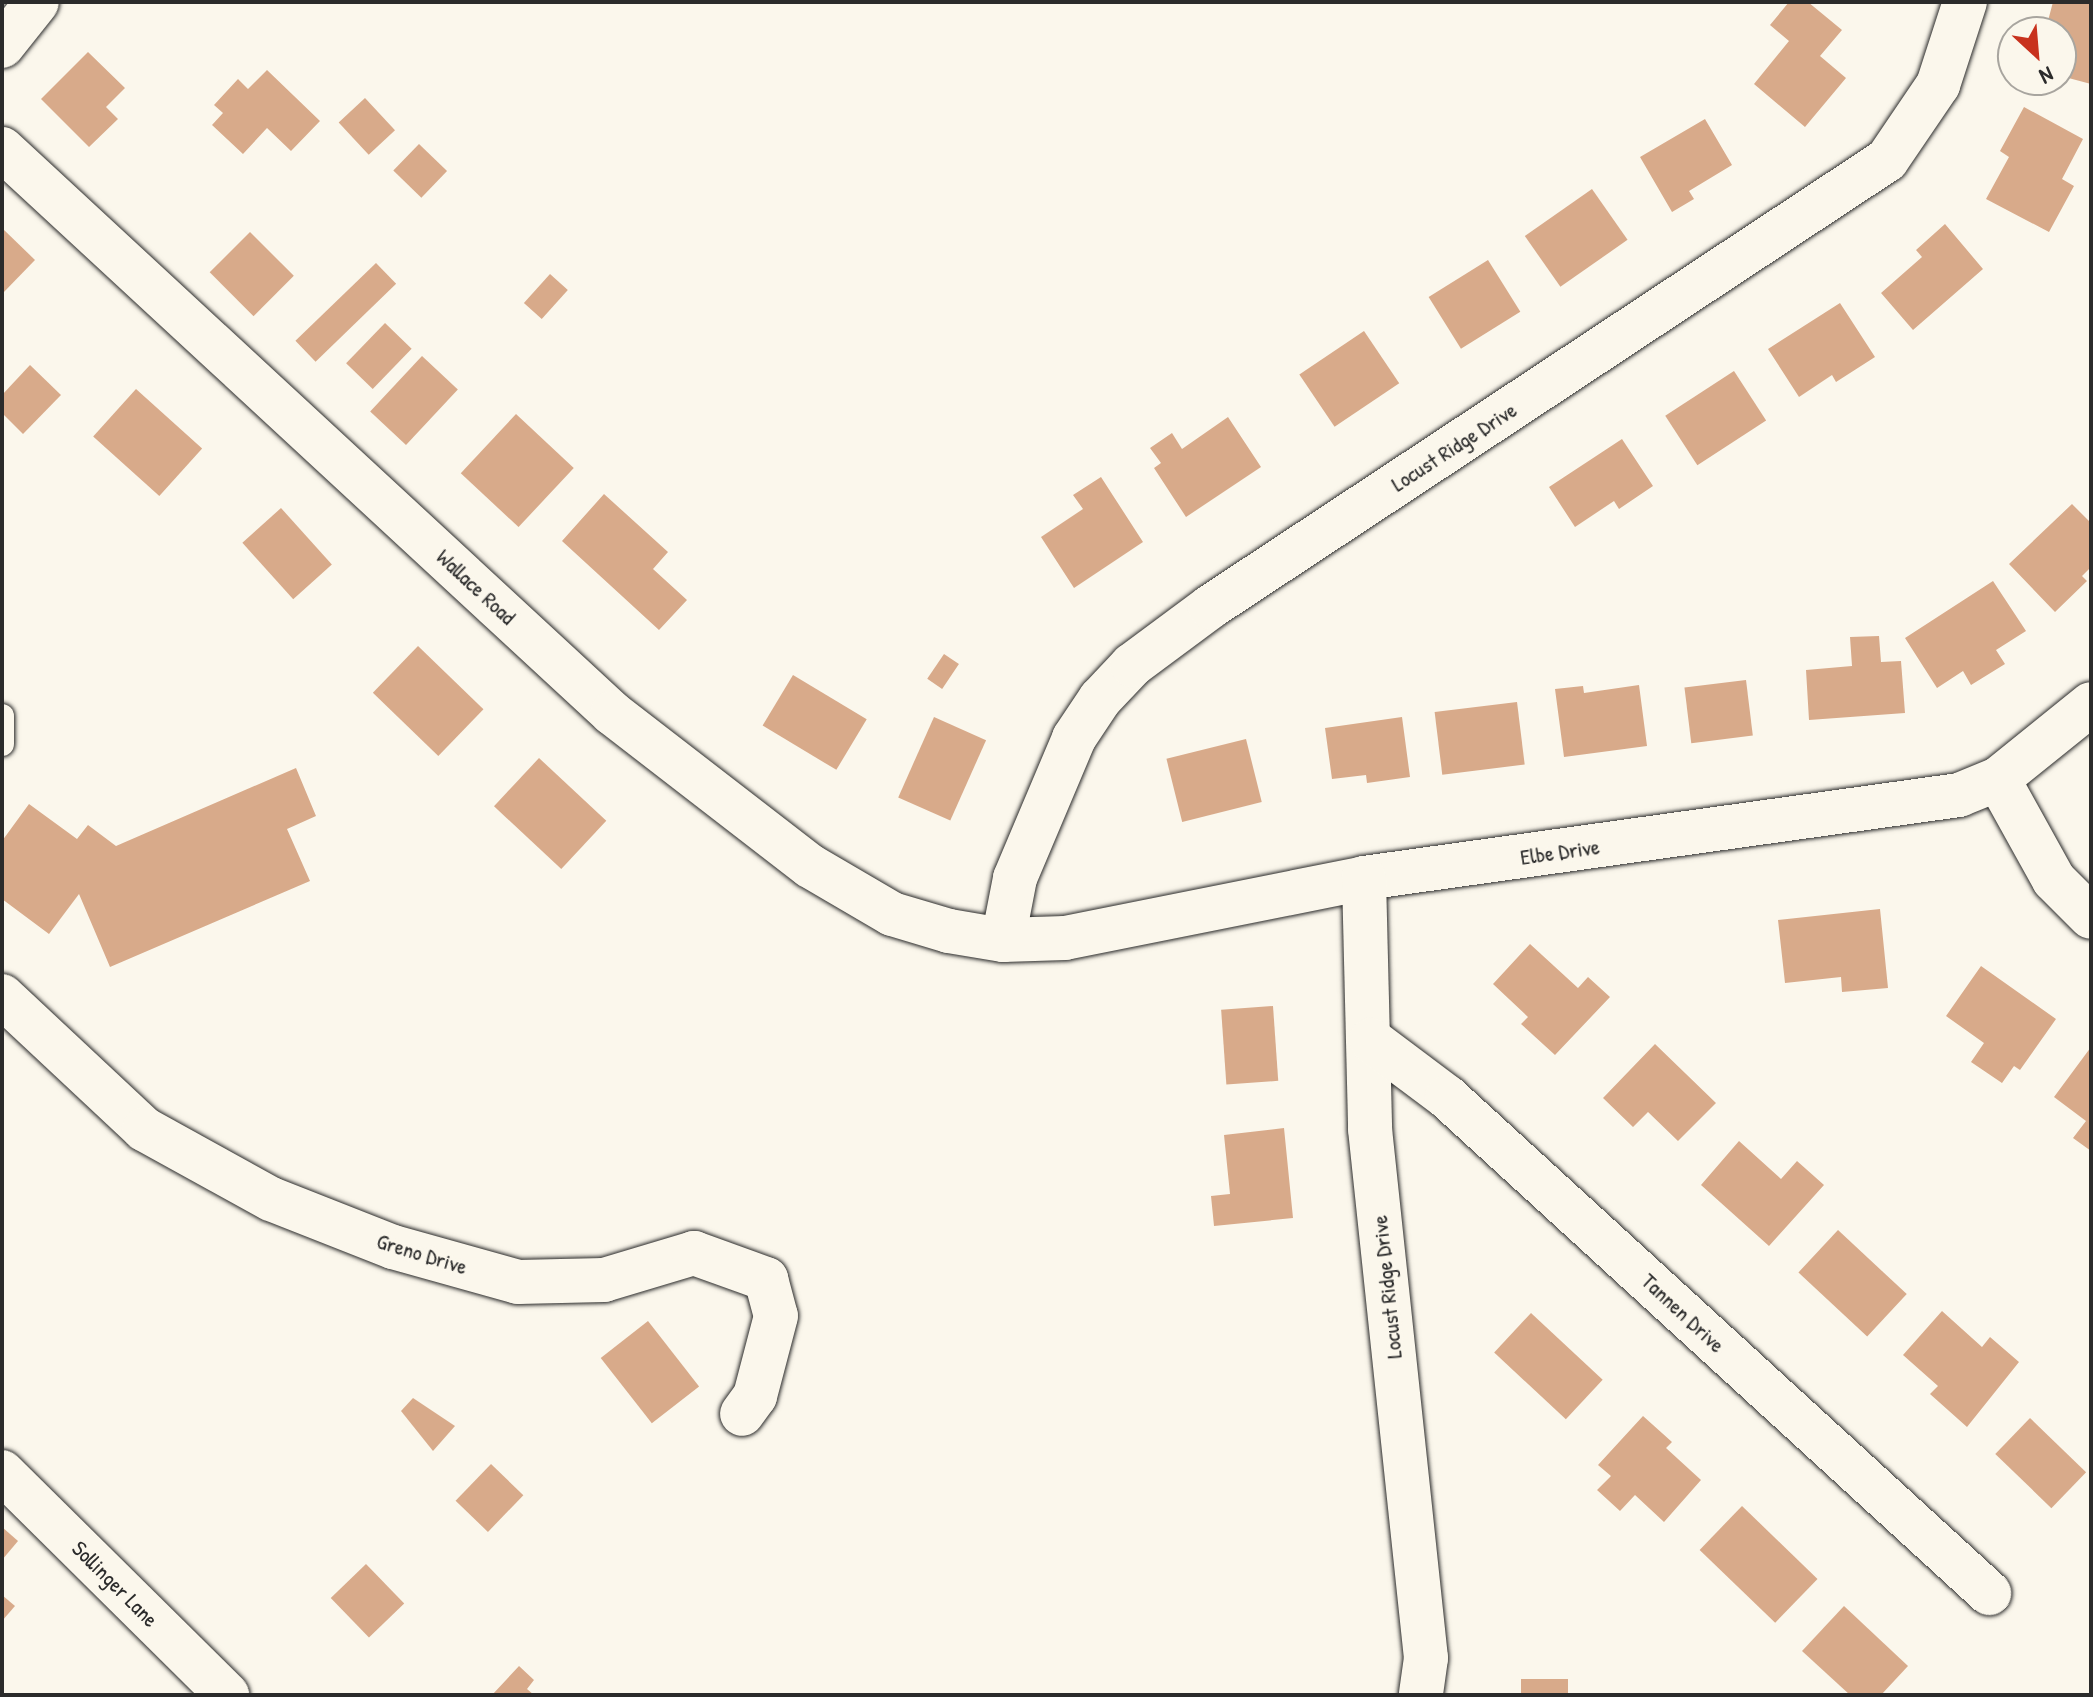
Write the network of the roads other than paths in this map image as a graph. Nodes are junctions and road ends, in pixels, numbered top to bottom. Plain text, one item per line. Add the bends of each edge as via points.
1 (37, 2) edge
2 (1965, 2) edge
3 (2, 46) edge
4 (2, 149) edge
5 (2091, 704) edge
6 (2, 716) edge
7 (2, 744) edge
8 (1998, 779) junction
9 (1364, 878) junction
10 (2091, 917) edge
11 (1003, 940) junction
12 (2, 996) edge
13 (1371, 1040) junction
14 (742, 1414) dead end
15 (2, 1472) edge
16 (1989, 1593) dead end
17 (227, 1695) edge
18 (1421, 1695) edge

1 - 3 street
2 - 11 street, Locust Ridge Drive via 1938,85 1887,160 1210,607 1132,665 1074,738 1015,878
4 - 11 street, Wallace Road via 612,713 810,866 892,914
5 - 8 street, Elbe Drive
6 - 7 lane
8 - 9 street, Elbe Drive via 1959,795 1896,807
8 - 10 street via 2054,880
9 - 11 street, Elbe Drive via 1133,928
9 - 13 street, Locust Ridge Drive
12 - 14 street, Greno Drive via 144,1129 271,1199 393,1247 518,1282 604,1280 694,1253 766,1279 776,1316 755,1396
13 - 16 street, Tannen Drive via 1447,1097
13 - 18 street, Locust Ridge Drive via 1370,1129 1426,1658
15 - 17 street, Sollinger Lane

